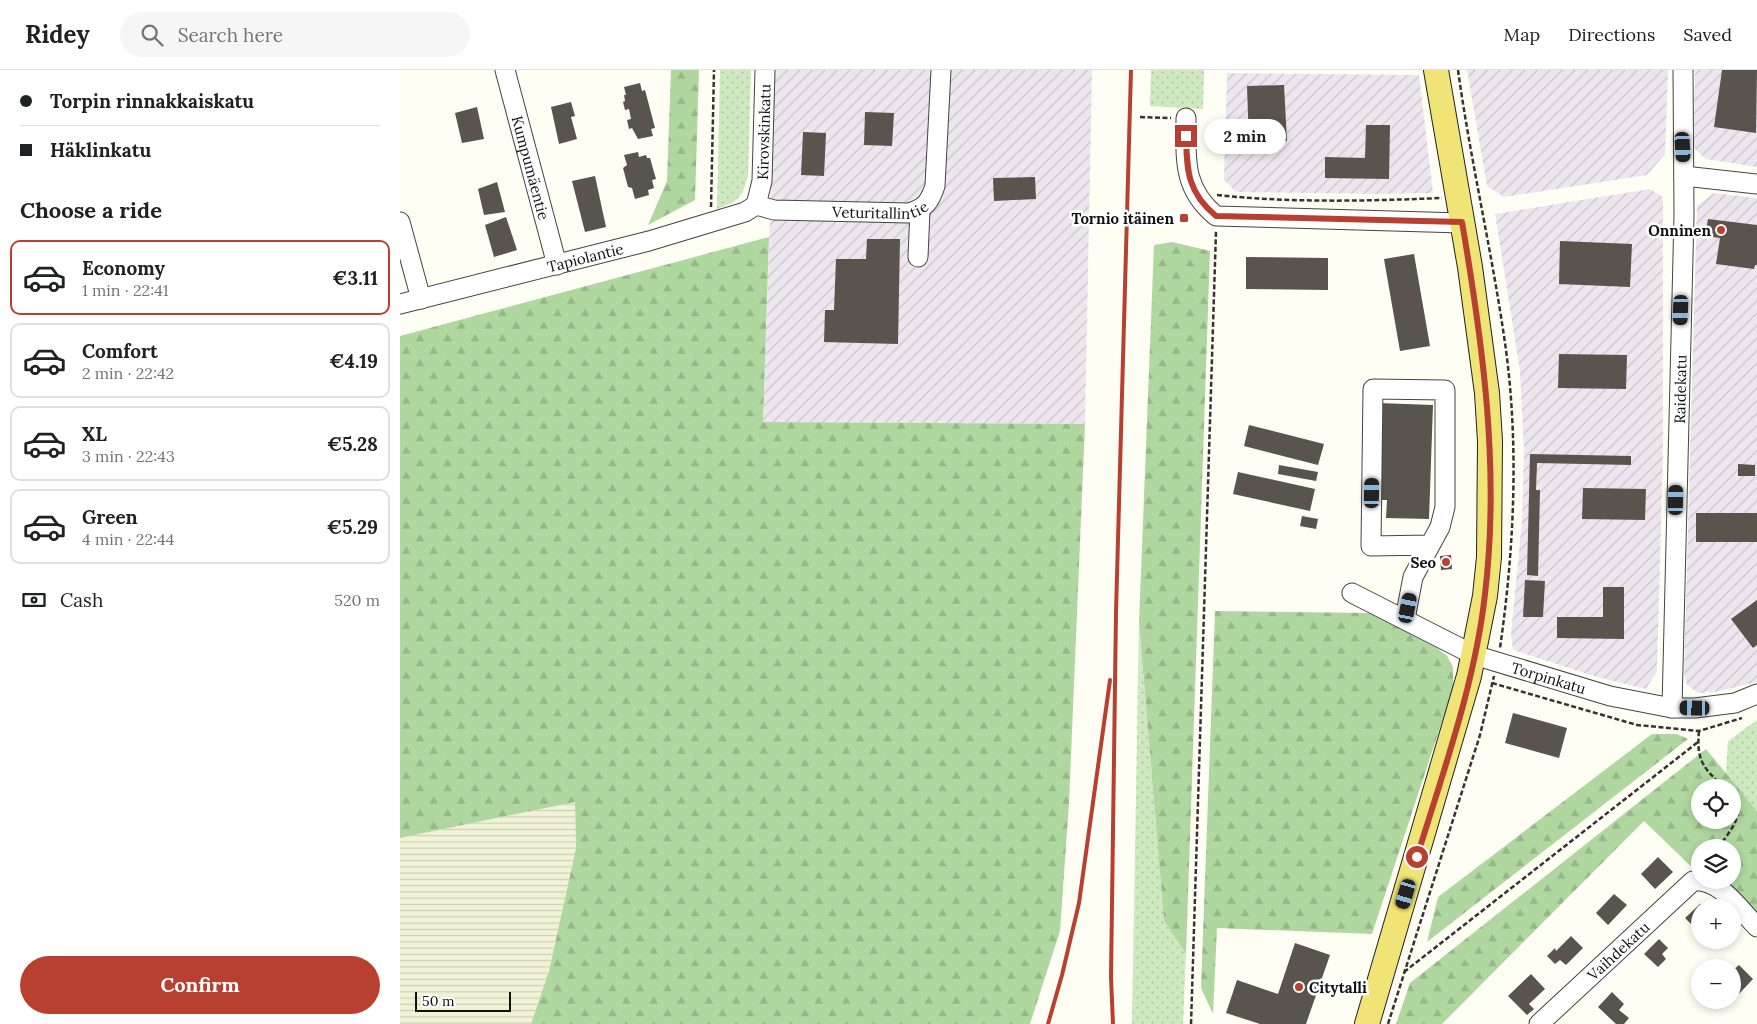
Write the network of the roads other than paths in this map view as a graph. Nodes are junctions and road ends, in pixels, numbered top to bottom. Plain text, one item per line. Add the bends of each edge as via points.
1 (505, 70) edge
2 (765, 70) edge
3 (941, 70) edge
4 (1436, 70) edge
5 (1684, 70) edge
6 (1186, 118) road end
7 (1684, 176) junction
8 (1757, 184) edge
9 (758, 200) junction
10 (920, 210) junction
11 (400, 222) edge
12 (1462, 222) junction
13 (918, 258) dead end
14 (557, 265) junction
15 (421, 299) junction
16 (400, 304) edge
17 (1430, 545) junction
18 (1352, 593) dead end
19 (1405, 619) junction
20 (1474, 655) junction
21 (1757, 694) edge
22 (1672, 708) junction
23 (1757, 927) edge
24 (1367, 1024) edge
25 (1539, 1024) edge

1 - 14 street, Kumpumäentie
2 - 9 street, Kirovskinkatu via 762,181
3 - 10 street, Veturitallintie via 935,186 930,202
4 - 12 main road
5 - 7 street, Raidekatu
6 - 12 street via 1186,170 1204,206 1216,216
7 - 8 street
7 - 22 street, Raidekatu
9 - 10 street, Veturitallintie via 774,210 910,213
9 - 14 street, Tapiolantie via 745,212
10 - 13 street
11 - 15 street
12 - 20 main road via 1482,350 1490,441 1489,556
14 - 15 street, Tapiolantie
15 - 16 street, Tapiolantie
17 - 17 street via 1371,546 1373,389 1445,390 1445,507 1440,527
17 - 19 street via 1413,578
18 - 19 street, Torpinkatu
19 - 20 street, Torpinkatu
20 - 22 street, Torpinkatu via 1610,696
20 - 24 main road via 1454,734
21 - 22 street, Torpinkatu via 1714,707
23 - 25 street, Vaihdekatu via 1716,886 1698,880 1686,886

